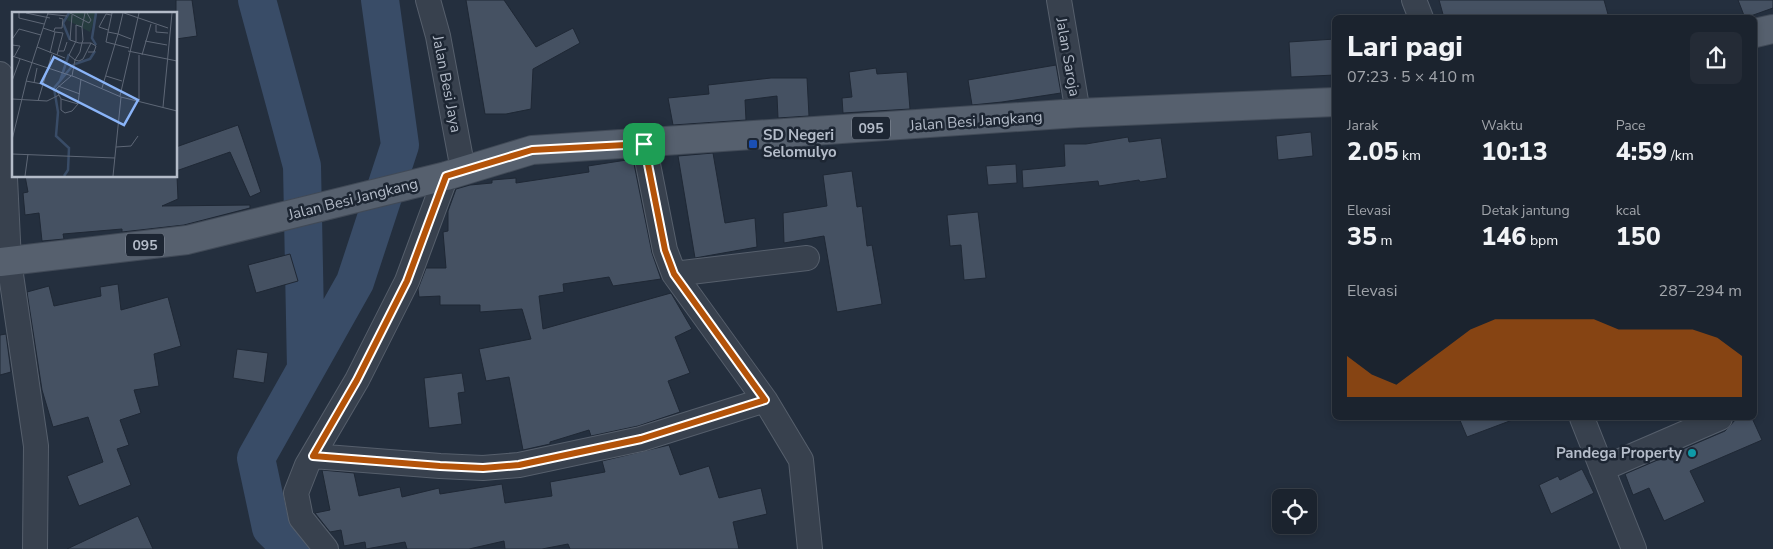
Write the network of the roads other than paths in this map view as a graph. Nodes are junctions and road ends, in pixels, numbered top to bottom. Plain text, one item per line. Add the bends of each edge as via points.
1 (428, 0) edge
2 (1059, 0) edge
3 (1414, 0) edge
4 (1420, 15) edge
5 (1773, 29) edge
6 (1757, 33) edge
7 (0, 74) edge
8 (1332, 102) edge
9 (1078, 113) junction
10 (644, 144) junction
11 (454, 173) junction
12 (807, 258) dead end
13 (4, 262) edge
14 (674, 274) junction
15 (765, 400) junction
16 (1583, 420) edge
17 (1715, 420) edge
18 (313, 456) junction
19 (1602, 469) junction
20 (35, 549) edge
21 (326, 549) edge
22 (810, 549) edge
23 (1634, 549) edge

1 - 11 street, Jalan Besi Jaya via 438,36
2 - 9 street, Jalan Saroja
3 - 4 street
5 - 6 main road
7 - 13 street
8 - 9 main road, Jalan Besi Jangkang / 095
9 - 10 main road, Jalan Besi Jangkang / 095
10 - 11 main road, Jalan Besi Jangkang / 095 via 532,150
10 - 14 street via 665,250
11 - 13 main road, Jalan Besi Jangkang / 095 via 187,240
11 - 18 street via 407,281 357,380
12 - 14 street
13 - 20 street via 36,446
14 - 15 street
15 - 18 street via 641,439 519,465 483,468
15 - 22 street via 801,460
16 - 19 street
17 - 19 street
18 - 21 street via 296,493 301,518
19 - 23 street

